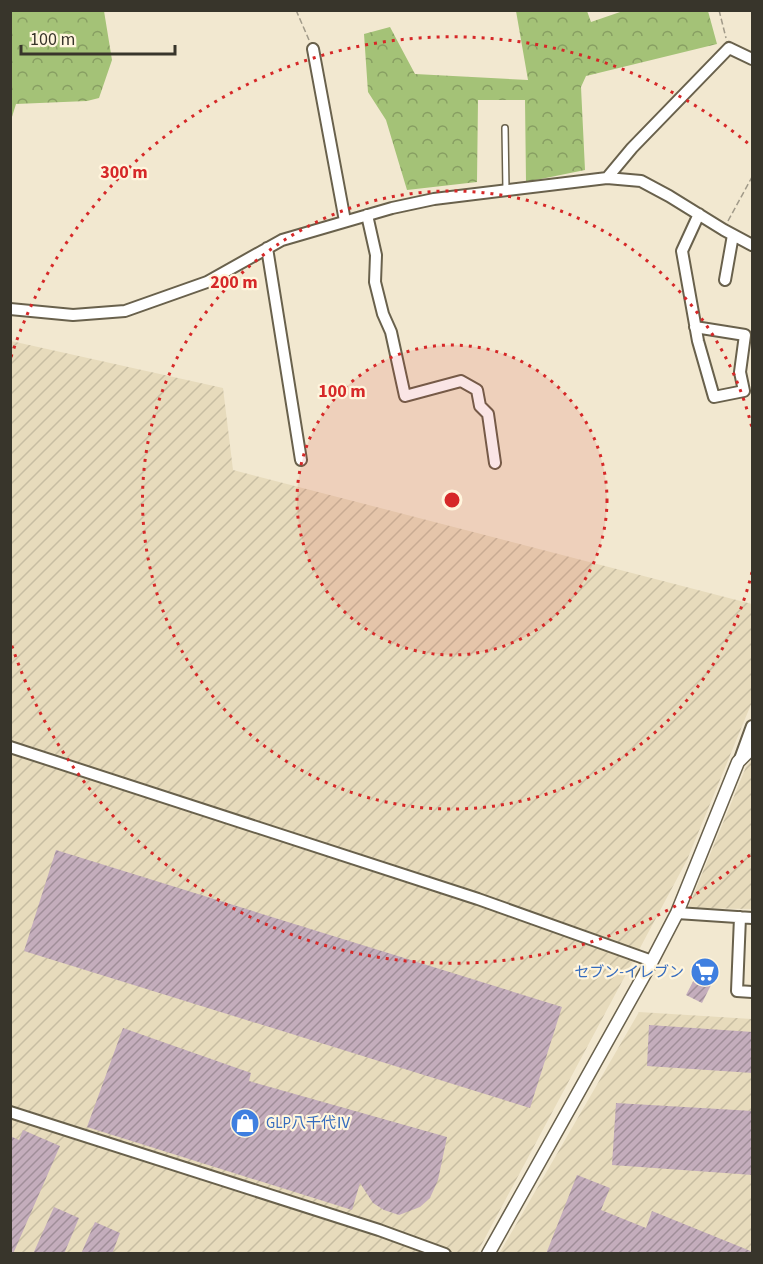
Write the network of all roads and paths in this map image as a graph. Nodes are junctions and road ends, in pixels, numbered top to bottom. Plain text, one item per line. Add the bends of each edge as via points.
1 (296, 10) edge
2 (719, 10) edge
3 (729, 48) junction
4 (313, 49) joint
5 (753, 59) edge
6 (505, 128) dead end
7 (753, 177) edge
8 (607, 178) junction
9 (506, 190) junction
10 (699, 214) junction
11 (367, 215) junction
12 (345, 221) junction
13 (728, 232) junction
14 (753, 245) edge
15 (267, 248) junction
16 (725, 280) dead end
17 (10, 309) edge
18 (696, 327) junction
19 (301, 460) dead end
20 (495, 463) dead end
21 (753, 726) edge
22 (10, 747) edge
23 (753, 748) edge
24 (738, 762) junction
25 (677, 913) junction
26 (740, 917) junction
27 (753, 918) edge
28 (652, 961) junction
29 (753, 992) edge
30 (10, 1112) edge
31 (445, 1254) edge
32 (488, 1254) edge

1 - 4 path
2 - 3 path
3 - 5 street
3 - 8 street
4 - 12 street
6 - 9 lane
7 - 13 path
8 - 9 street
8 - 10 street via 641,181
9 - 11 street via 434,199
10 - 13 street
10 - 18 street via 682,251
11 - 12 street
11 - 20 street via 376,255 375,282 405,396 461,381 477,390 480,406 488,414
12 - 15 street
13 - 14 street
13 - 16 street
15 - 17 street via 207,282 125,311 72,315
15 - 19 street
18 - 18 street via 714,397 744,391 740,372 745,334
21 - 24 street
22 - 28 street via 467,896
23 - 24 street
24 - 25 street
25 - 26 street
25 - 28 street
26 - 27 street
26 - 29 street via 737,991
28 - 32 street
30 - 31 street

